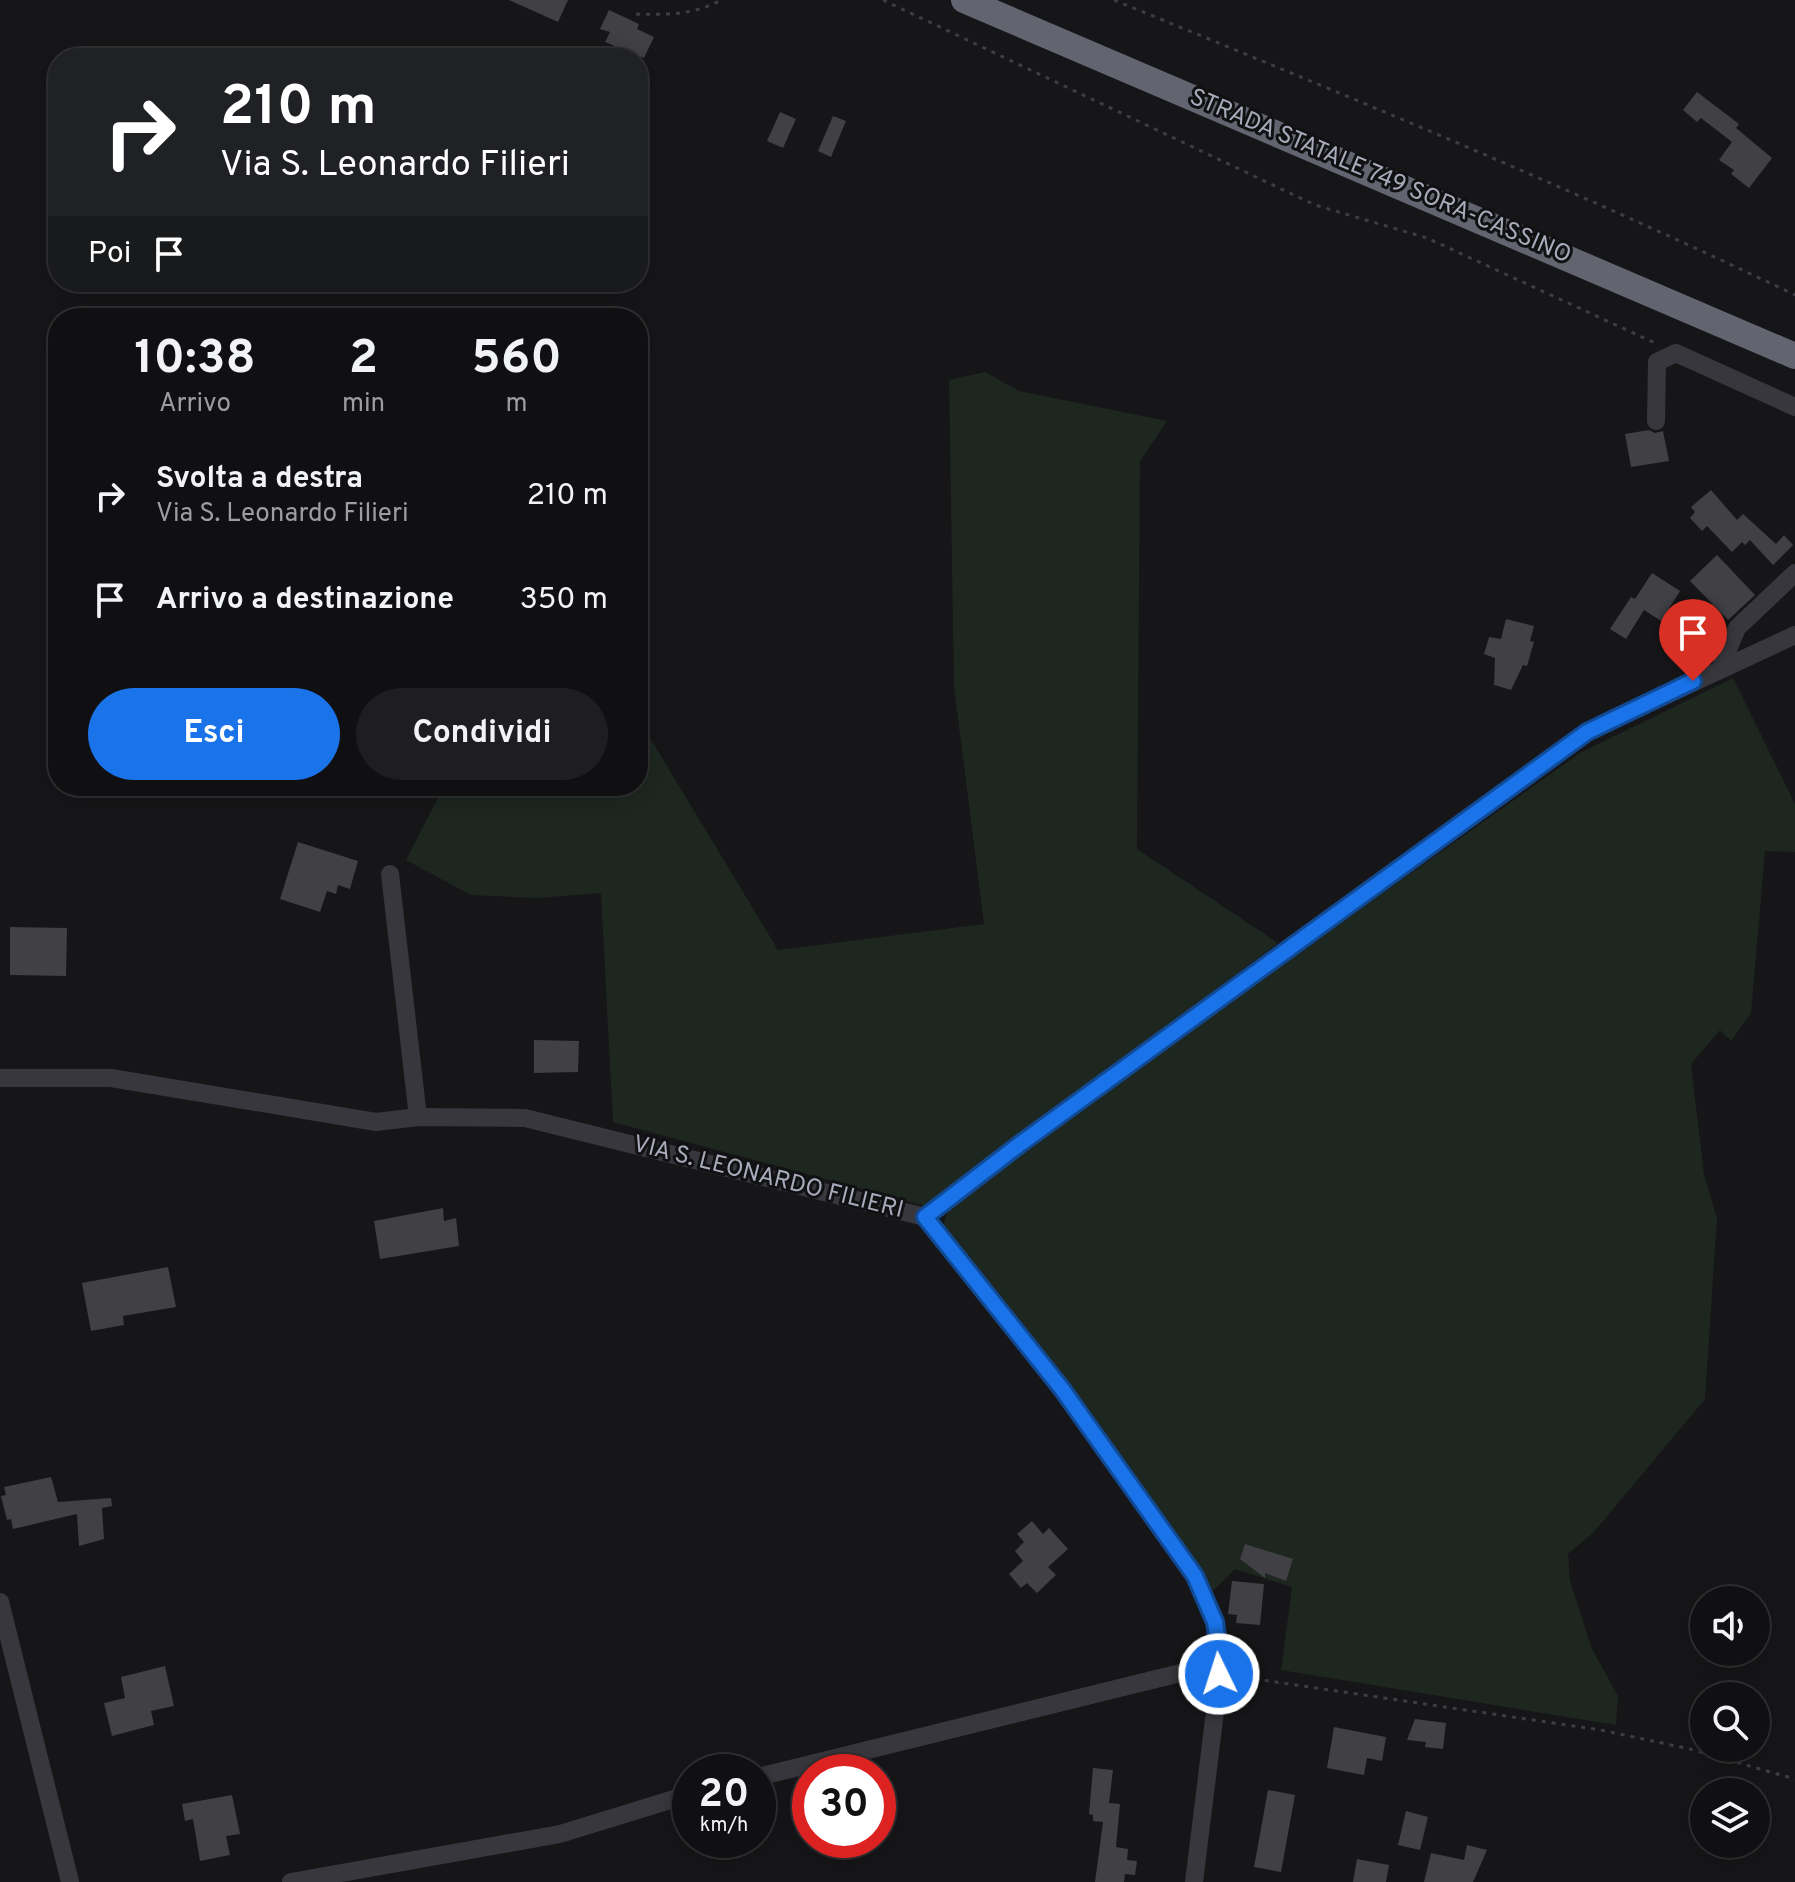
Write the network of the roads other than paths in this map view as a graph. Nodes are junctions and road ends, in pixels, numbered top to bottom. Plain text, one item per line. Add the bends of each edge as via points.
1 (964, 0) edge
2 (1795, 356) edge
3 (1795, 407) edge
4 (1656, 421) dead end
5 (1795, 573) edge
6 (1795, 635) edge
7 (1720, 669) junction
8 (390, 874) dead end
9 (0, 1078) edge
10 (418, 1117) junction
11 (925, 1217) junction
12 (0, 1602) edge
13 (1220, 1668) junction
14 (776, 1773) edge
15 (672, 1800) edge
16 (70, 1882) edge
17 (291, 1882) edge
18 (1194, 1882) edge

1 - 2 highway, STRADA STATALE 749 SORA-CASSINO
3 - 4 street via 1676,353 1657,362
5 - 7 street via 1737,628
6 - 7 street, VIA S. LEONARDO FILIERI
7 - 11 street, VIA S. LEONARDO FILIERI via 1587,732
8 - 10 street
9 - 10 street, VIA S. LEONARDO FILIERI via 111,1078 376,1122
10 - 11 street, VIA S. LEONARDO FILIERI via 525,1118
11 - 13 street via 1062,1389 1195,1576 1215,1622
12 - 16 street
13 - 14 street
13 - 18 street
15 - 17 street via 560,1834

